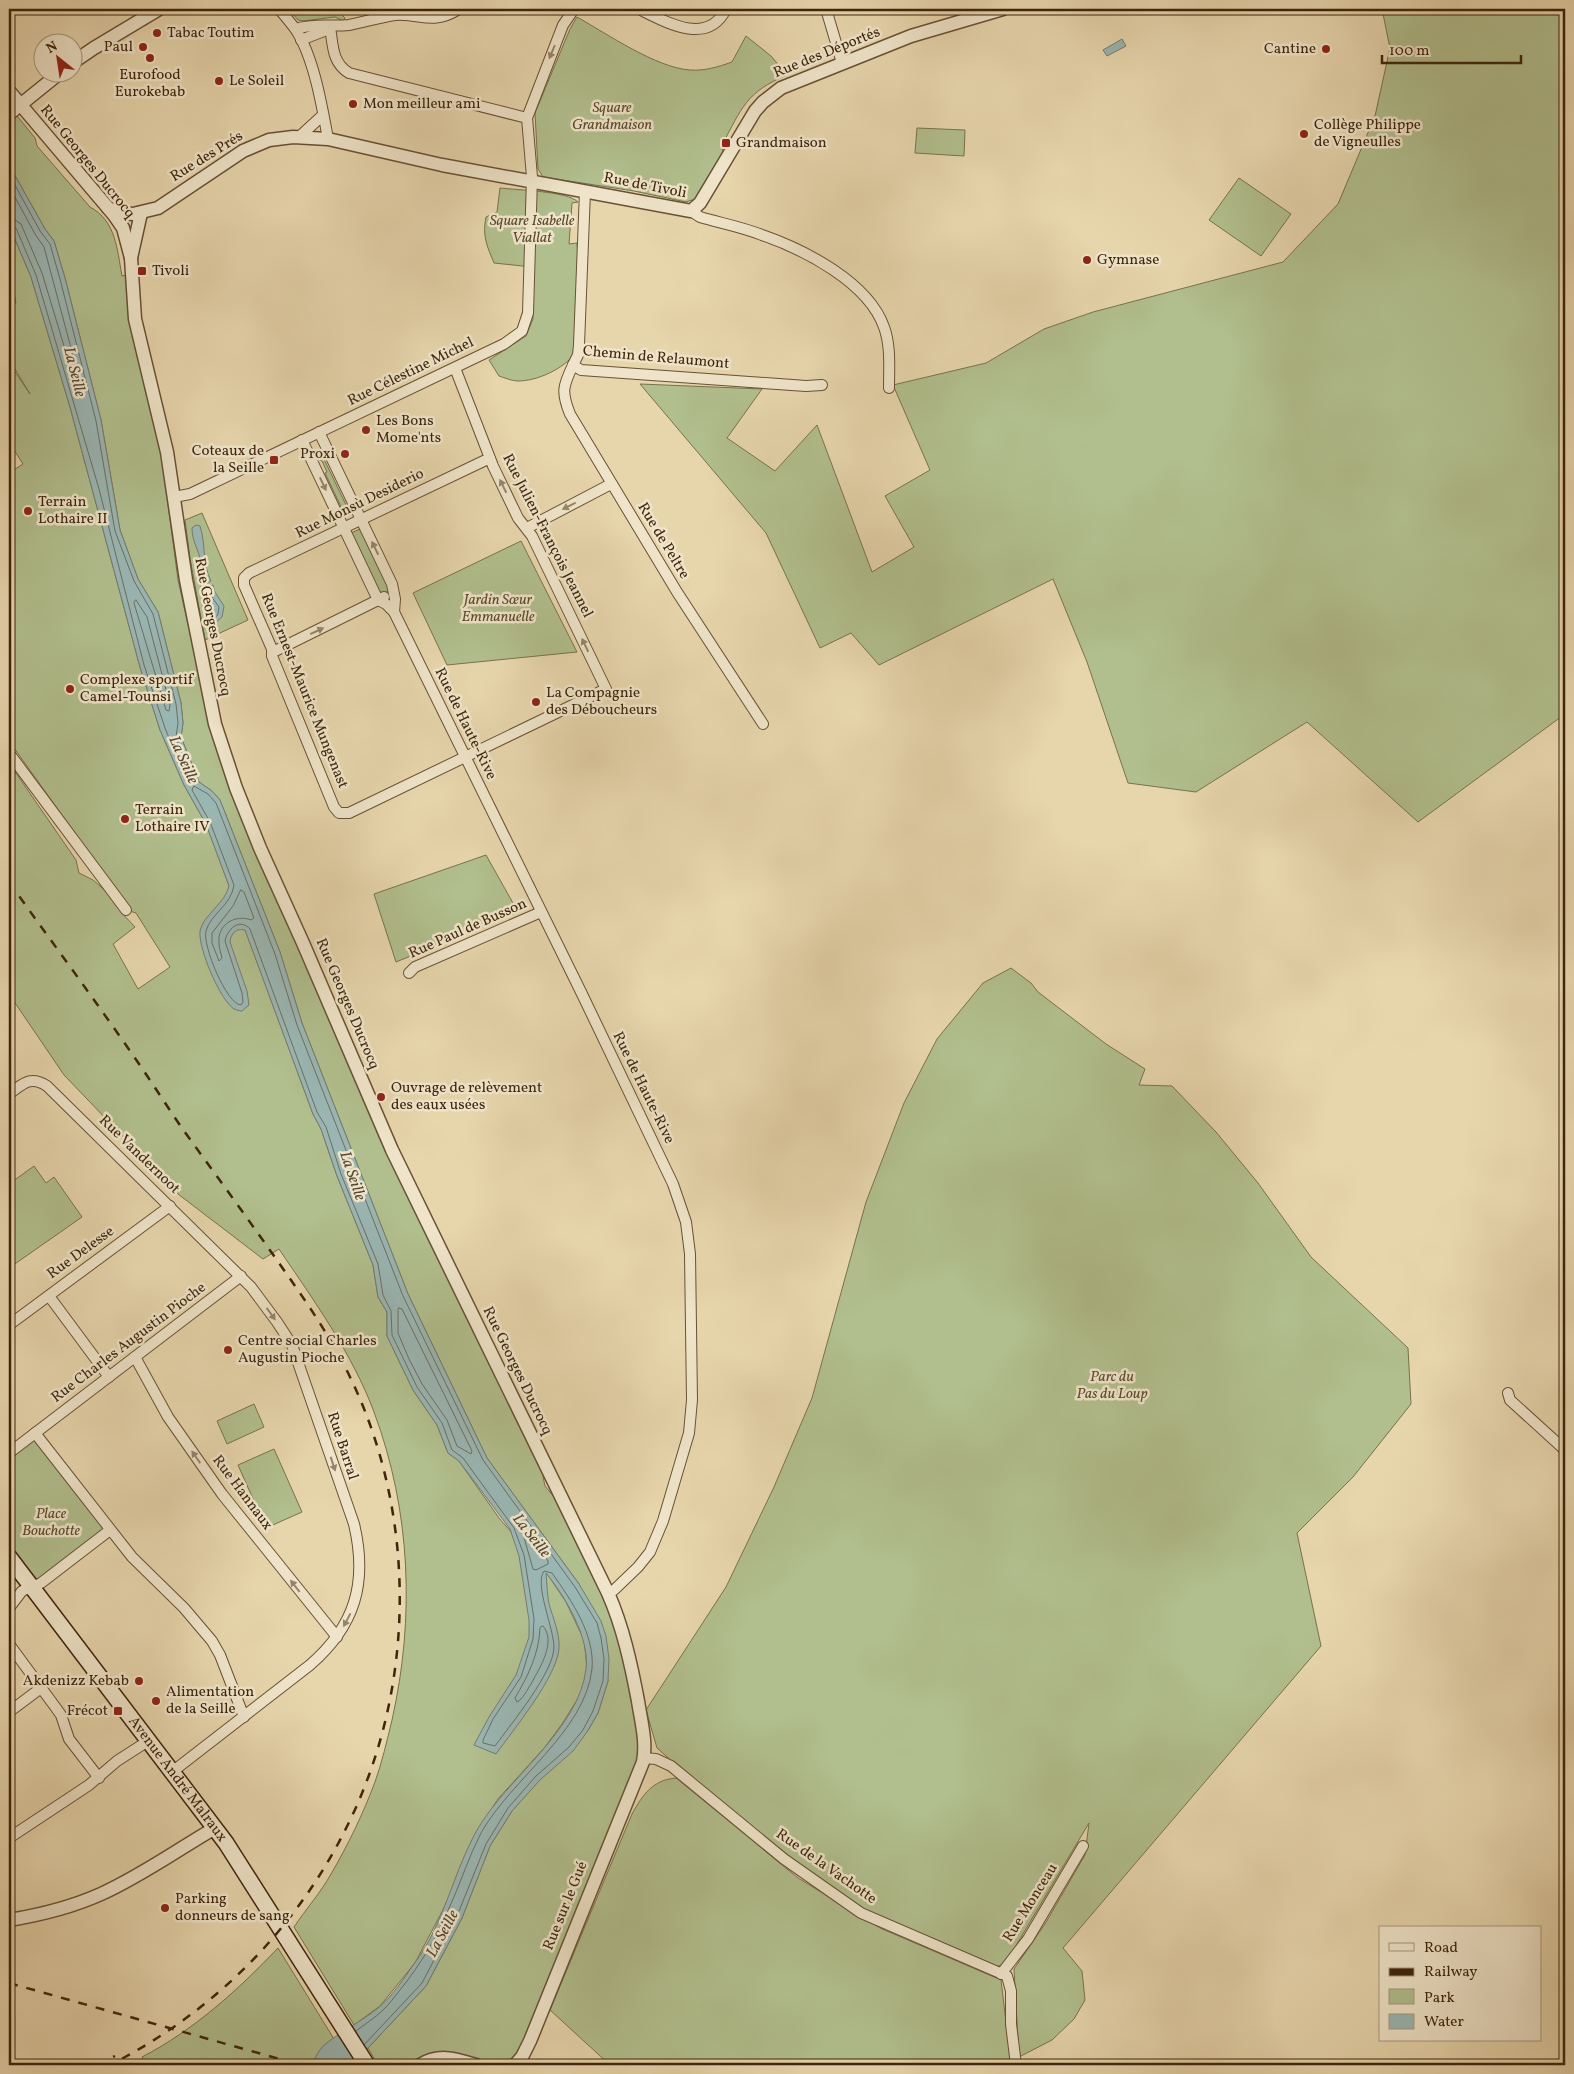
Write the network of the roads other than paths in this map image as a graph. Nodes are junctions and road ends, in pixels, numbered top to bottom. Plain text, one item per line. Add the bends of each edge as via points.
1 (159, 9) edge
2 (279, 9) edge
3 (459, 9) edge
4 (574, 9) edge
5 (640, 9) edge
6 (726, 9) edge
7 (826, 9) edge
8 (1003, 9) edge
9 (393, 12) edge
10 (411, 12) edge
11 (330, 27) junction
12 (296, 29) junction
13 (301, 40) junction
14 (82, 56) edge
15 (842, 63) junction
16 (49, 82) edge
17 (9, 91) edge
18 (20, 106) junction
19 (9, 114) edge
20 (323, 114) junction
21 (526, 118) junction
22 (299, 137) junction
23 (328, 138) junction
24 (531, 182) junction
25 (585, 191) junction
26 (108, 208) junction
27 (691, 211) junction
28 (141, 213) junction
29 (131, 258) junction
30 (573, 365) junction
31 (455, 368) junction
32 (822, 385) dead end
33 (889, 388) dead end
34 (320, 432) junction
35 (302, 440) junction
36 (490, 458) junction
37 (612, 484) junction
38 (174, 497) junction
39 (361, 520) junction
40 (344, 528) junction
41 (527, 528) junction
42 (244, 578) joint
43 (394, 593) junction
44 (378, 600) junction
45 (394, 612) junction
46 (273, 652) junction
47 (763, 724) dead end
48 (9, 752) edge
49 (464, 756) junction
50 (126, 910) dead end
51 (541, 912) junction
52 (409, 973) dead end
53 (9, 1094) edge
54 (170, 1206) junction
55 (241, 1276) junction
56 (48, 1296) junction
57 (9, 1325) edge
58 (135, 1357) junction
59 (109, 1377) junction
60 (1508, 1393) dead end
61 (35, 1433) junction
62 (1565, 1450) edge
63 (9, 1453) edge
64 (110, 1530) junction
65 (9, 1557) edge
66 (31, 1586) junction
67 (608, 1593) junction
68 (9, 1608) edge
69 (337, 1638) junction
70 (9, 1644) edge
71 (41, 1688) junction
72 (9, 1712) edge
73 (244, 1717) junction
74 (148, 1741) junction
75 (644, 1758) junction
76 (172, 1772) junction
77 (99, 1778) junction
78 (215, 1828) junction
79 (9, 1838) edge
80 (1083, 1846) dead end
81 (9, 1920) edge
82 (1001, 1974) junction
83 (367, 2065) edge
84 (420, 2065) edge
85 (476, 2065) edge
86 (515, 2065) edge
87 (1016, 2065) edge

1 - 14 street
2 - 12 street
3 - 10 street via 442,17 426,19
4 -> 21 street via 563,25
5 - 6 street via 691,29 713,26
7 - 15 street
8 - 15 street, Rue des Déportés via 911,36
9 - 10 street
9 - 11 street
11 - 12 street
11 - 13 street
11 - 21 street via 334,56 349,73
12 - 13 street
13 - 20 street
15 - 27 street, Rue des Déportés via 781,88 763,102 700,204
16 - 18 street
17 - 18 street, Rue Georges Ducrocq
18 - 19 street
18 - 26 street, Rue Georges Ducrocq
20 - 22 street
20 - 23 street
21 - 24 street, Rue Célestine Michel
22 - 23 street, Rue des Prés
22 - 28 street, Rue des Prés via 269,140 243,151 158,208
23 - 24 street, Rue de Tivoli
24 - 25 street, Rue de Tivoli
24 - 31 street, Rue Célestine Michel via 526,324 509,341
25 - 27 street, Rue de Tivoli
25 - 30 street, Chemin de Relaumont via 579,345
26 - 28 street, Rue des Prés via 126,214
26 - 29 street, Rue Georges Ducrocq via 123,228
27 - 33 street, Rue de Tivoli via 700,217 771,238 844,276 871,302 885,328
28 - 29 street, Rue Georges Ducrocq
29 - 38 street, Rue Georges Ducrocq via 135,319 164,432
30 - 32 street, Chemin de Relaumont via 581,370
30 - 37 street, Rue de Peltre via 563,390 564,399
31 - 34 street, Rue Célestine Michel
31 - 36 street, Rue Julien-François Jeannel
34 - 35 street, Rue Célestine Michel
34 - 39 street, Rue de Haute-Rive
35 - 38 street, Rue Célestine Michel via 190,494
35 -> 40 street, Rue de Haute-Rive
36 - 39 street, Rue Monsù Desiderio
41 -> 36 street, Rue Julien-François Jeannel via 518,518
37 -> 41 street
37 - 47 street, Rue de Peltre via 676,592
38 - 67 street, Rue Georges Ducrocq via 186,580 213,716 241,799 388,1143
39 - 40 street, Rue Monsù Desiderio
43 -> 39 street, Rue de Haute-Rive
40 - 42 street, Rue Monsù Desiderio
40 - 44 street, Rue de Haute-Rive
49 -> 41 street, Rue Julien-François Jeannel via 606,689
42 - 46 street, Rue Ernest-Maurice Mungenast via 244,585
43 - 44 street
43 - 45 street, Rue de Haute-Rive
44 - 45 street, Rue de Haute-Rive
46 -> 44 street
45 - 49 street, Rue de Haute-Rive
46 - 49 street, Rue Ernest-Maurice Mungenast via 339,813 349,813
48 - 50 street
49 - 51 street, Rue de Haute-Rive
51 - 52 street, Rue Paul de Busson via 415,967
51 - 67 street, Rue de Haute-Rive via 672,1184 688,1237 692,1406 686,1445 650,1552
53 - 54 street, Rue Vandernoot via 31,1080 47,1086
54 - 55 street, Rue Vandernoot
54 - 56 street, Rue Delesse
55 - 58 street, Rue Charles Augustin Pioche
55 -> 69 street, Rue Barral via 292,1345 354,1524 359,1547 359,1583 352,1610
56 - 57 street, Rue Delesse
56 - 59 street
58 - 59 street, Rue Charles Augustin Pioche
69 -> 58 street, Rue Hannaux via 222,1494 168,1417
59 - 61 street, Rue Charles Augustin Pioche
60 - 62 street via 1510,1400
61 - 63 street
61 - 64 street
64 - 66 street via 41,1583
64 - 73 street via 212,1641
65 - 66 main road, Avenue André Malraux
66 - 68 street via 17,1595
66 - 74 main road, Avenue André Malraux
67 - 75 street, Rue Georges Ducrocq via 620,1622 634,1679 644,1737
69 - 73 street, Rue Barral via 310,1666
70 - 71 street
71 - 72 street
71 - 77 street via 61,1716 69,1739
73 - 76 street, Rue Barral
74 - 76 main road, Avenue André Malraux
74 - 77 street via 117,1761
75 - 82 street, Rue de la Vachotte via 671,1766 784,1859 861,1913
75 - 86 street, Rue sur le Gué via 530,2041
76 - 78 main road, Avenue André Malraux
77 - 79 street
78 - 81 street via 101,1894 62,1908
78 - 83 main road, Avenue André Malraux
80 - 82 street, Rue Monceau via 1028,1939
82 - 87 street via 1010,1981
84 - 85 street via 440,2057

